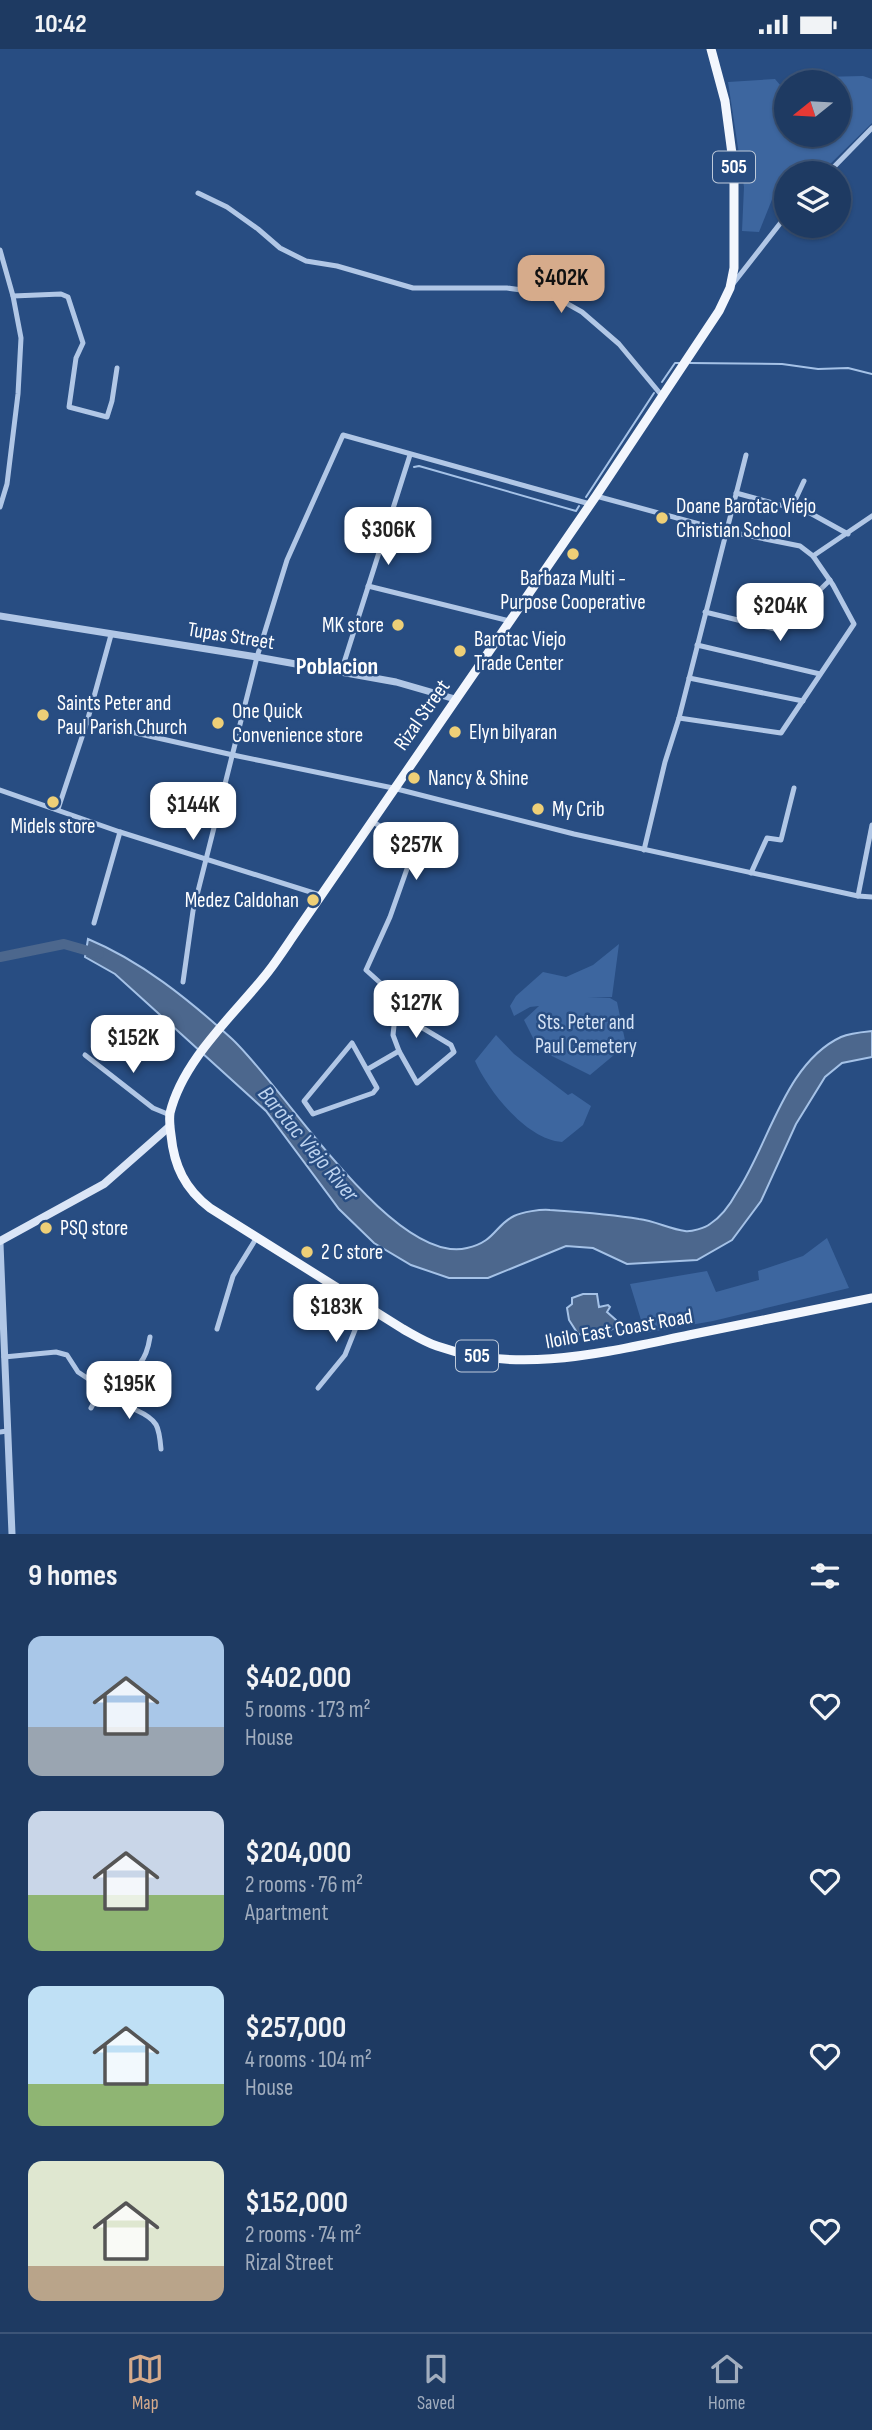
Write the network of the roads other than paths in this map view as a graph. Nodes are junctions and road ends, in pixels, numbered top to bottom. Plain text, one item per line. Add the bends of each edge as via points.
1 (711, 49) edge
2 (872, 128) edge
3 (840, 161) edge
4 (198, 193) dead end
5 (774, 231) edge
6 (0, 250) edge
7 (730, 288) junction
8 (13, 296) junction
9 (117, 368) dead end
10 (663, 397) junction
11 (410, 454) junction
12 (746, 456) dead end
13 (804, 481) dead end
14 (736, 493) junction
15 (593, 500) junction
16 (0, 507) edge
17 (791, 509) junction
18 (872, 516) edge
19 (725, 531) junction
20 (848, 534) junction
21 (814, 556) junction
22 (830, 580) junction
23 (369, 586) junction
24 (705, 612) junction
25 (0, 616) edge
26 (510, 621) junction
27 (111, 635) junction
28 (697, 645) junction
29 (257, 657) junction
30 (341, 672) junction
31 (820, 674) junction
32 (689, 678) junction
33 (455, 699) junction
34 (803, 701) junction
35 (679, 718) junction
36 (87, 722) junction
37 (233, 755) junction
38 (393, 788) junction
39 (794, 788) dead end
40 (0, 790) edge
41 (58, 809) junction
42 (371, 821) junction
43 (872, 825) edge
44 (120, 832) junction
45 (644, 850) junction
46 (207, 860) junction
47 (751, 873) junction
48 (320, 895) junction
49 (858, 896) junction
50 (872, 897) edge
51 (94, 923) dead end
52 (183, 982) dead end
53 (396, 1012) junction
54 (399, 1051) junction
55 (85, 1055) dead end
56 (368, 1069) junction
57 (170, 1115) junction
58 (170, 1126) junction
59 (257, 1237) junction
60 (0, 1242) edge
61 (872, 1298) edge
62 (365, 1305) junction
63 (217, 1329) dead end
64 (150, 1337) dead end
65 (4, 1357) junction
66 (102, 1388) junction
67 (318, 1388) dead end
68 (91, 1408) dead end
69 (4, 1432) edge
70 (161, 1449) dead end
71 (12, 1534) edge

1 - 7 main road, 505 via 725,101 734,169 736,241
2 - 3 street
4 - 10 street via 227,207 280,248 306,261 413,288 507,288 550,294 582,312 619,344
5 - 7 street
6 - 8 street
7 - 10 main road, Rizal Street / 505
8 - 9 street via 61,293 68,297 83,343 76,358 69,407 107,417
8 - 16 street via 21,338 18,394
10 - 15 main road, Rizal Street / 505
11 - 15 street
11 - 23 street
11 - 29 street via 343,435 288,560
12 - 14 street
13 - 17 street
14 - 17 street
14 - 19 street
15 - 19 street
15 - 26 main road, Rizal Street / 505
17 - 20 street via 810,513
18 - 20 street
19 - 21 street via 800,546
19 - 24 street
20 - 21 street
21 - 22 street
22 - 24 street via 779,630
22 - 31 street via 854,624
23 - 26 street
23 - 30 street
24 - 28 street
25 - 27 street, Tupas Street
26 - 33 main road, Rizal Street / 505
27 - 29 street, Tupas Street
27 - 36 street
28 - 31 street
28 - 32 street
29 - 30 street, Tupas Street
29 - 37 street
30 - 33 street, Tupas Street
31 - 34 street
32 - 34 street
32 - 35 street
33 - 38 main road, Rizal Street / 505
34 - 35 street via 781,733
35 - 45 street
36 - 37 street
36 - 41 street
37 - 38 street
37 - 46 street
38 - 42 main road, Rizal Street / 505
38 - 45 street
39 - 47 street via 780,840 767,838
40 - 41 street
41 - 44 street
42 - 48 main road, Rizal Street / 505
42 - 53 street via 414,849 366,970 397,998
43 - 49 street
44 - 46 street
44 - 51 street
45 - 47 street
46 - 48 street
46 - 52 street via 193,911
47 - 49 street
48 - 57 main road, Rizal Street / 505 via 267,972 195,1062
49 - 50 street
53 - 54 street via 393,1035
53 - 54 street via 451,1045 454,1052 417,1083
54 - 56 street
55 - 57 street via 153,1108
56 - 56 street via 377,1088 373,1093 313,1114 304,1101 352,1043
57 - 58 main road, Rizal Street / 505
58 - 59 main road, Iloilo East Coast Road / 505 via 176,1166 196,1198
58 - 60 main road via 104,1184
59 - 62 main road, Iloilo East Coast Road / 505
59 - 63 street via 233,1276
60 - 65 street
61 - 62 main road, Iloilo East Coast Road / 505 via 543,1361 503,1360 435,1345
62 - 67 street via 345,1355
64 - 66 street via 135,1370
65 - 66 street via 67,1355 78,1372
65 - 69 street
66 - 68 street
66 - 70 street via 154,1421
69 - 71 street

